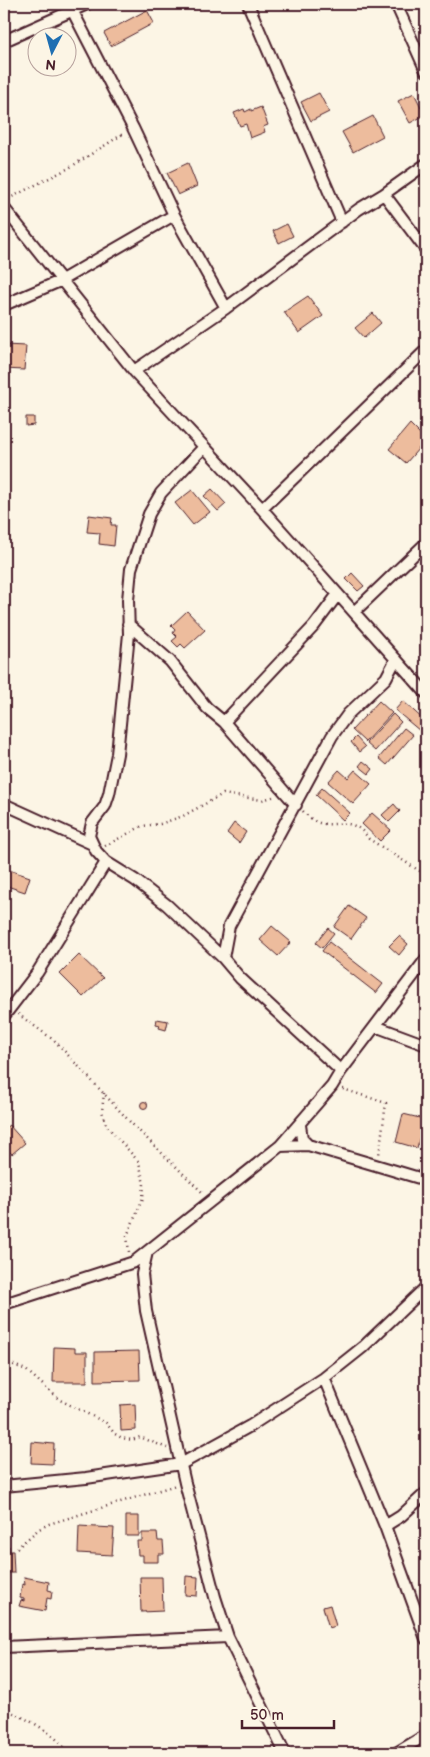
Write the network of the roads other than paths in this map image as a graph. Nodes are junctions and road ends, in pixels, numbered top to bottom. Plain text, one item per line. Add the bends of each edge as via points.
1 (87, 4) edge
2 (248, 4) edge
3 (396, 4) edge
4 (72, 10) junction
5 (4, 41) edge
6 (426, 71) edge
7 (426, 164) edge
8 (384, 194) junction
9 (4, 208) edge
10 (174, 215) junction
11 (342, 222) junction
12 (426, 250) edge
13 (60, 281) junction
14 (4, 305) edge
15 (226, 308) junction
16 (426, 350) edge
17 (134, 371) junction
18 (204, 447) junction
19 (262, 509) junction
20 (426, 543) edge
21 (338, 594) junction
22 (354, 612) junction
23 (128, 624) junction
24 (396, 659) junction
25 (426, 693) edge
26 (224, 722) junction
27 (4, 804) edge
28 (296, 804) junction
29 (94, 847) junction
30 (106, 862) junction
31 (223, 958) junction
32 (426, 959) edge
33 (7, 1012) edge
34 (375, 1026) junction
35 (426, 1045) edge
36 (341, 1070) junction
37 (300, 1124) junction
38 (308, 1145) junction
39 (280, 1146) junction
40 (426, 1180) edge
41 (147, 1252) junction
42 (426, 1287) edge
43 (4, 1304) edge
44 (324, 1378) junction
45 (180, 1464) junction
46 (4, 1486) edge
47 (426, 1493) edge
48 (386, 1526) junction
49 (228, 1637) junction
50 (426, 1639) edge
51 (4, 1647) edge
52 (426, 1735) edge
53 (284, 1753) edge
54 (396, 1753) edge

1 - 4 street
2 - 11 street
3 - 6 street
4 - 5 street
4 - 10 street
7 - 8 street
8 - 11 street
8 - 12 street
9 - 13 street
10 - 13 street
10 - 15 street
11 - 15 street
13 - 14 street
13 - 17 street
15 - 17 street
16 - 19 street
17 - 18 street
18 - 19 street
18 - 23 street via 161,493 149,514 131,569
19 - 21 street
20 - 22 street
21 - 22 street
21 - 26 street via 314,626
22 - 24 street
23 - 26 street via 170,661 207,708
23 - 29 street via 110,794 88,836
24 - 25 street
24 - 28 street via 386,678 348,714 332,736
26 - 28 street
27 - 29 street
28 - 31 street via 229,926
29 - 30 street
30 - 31 street via 167,905
30 - 33 street via 37,973
31 - 36 street via 240,978
32 - 34 street
34 - 35 street
34 - 36 street
36 - 37 street via 332,1086
37 - 38 street via 302,1139
37 - 39 street
38 - 39 street
38 - 40 street
39 - 41 street
41 - 43 street via 134,1262
41 - 45 street via 142,1274 143,1294
42 - 44 street via 363,1347
44 - 45 street via 250,1426
44 - 48 street
45 - 46 street
45 - 49 street
47 - 48 street
48 - 50 street
49 - 51 street
49 - 53 street
52 - 54 street

